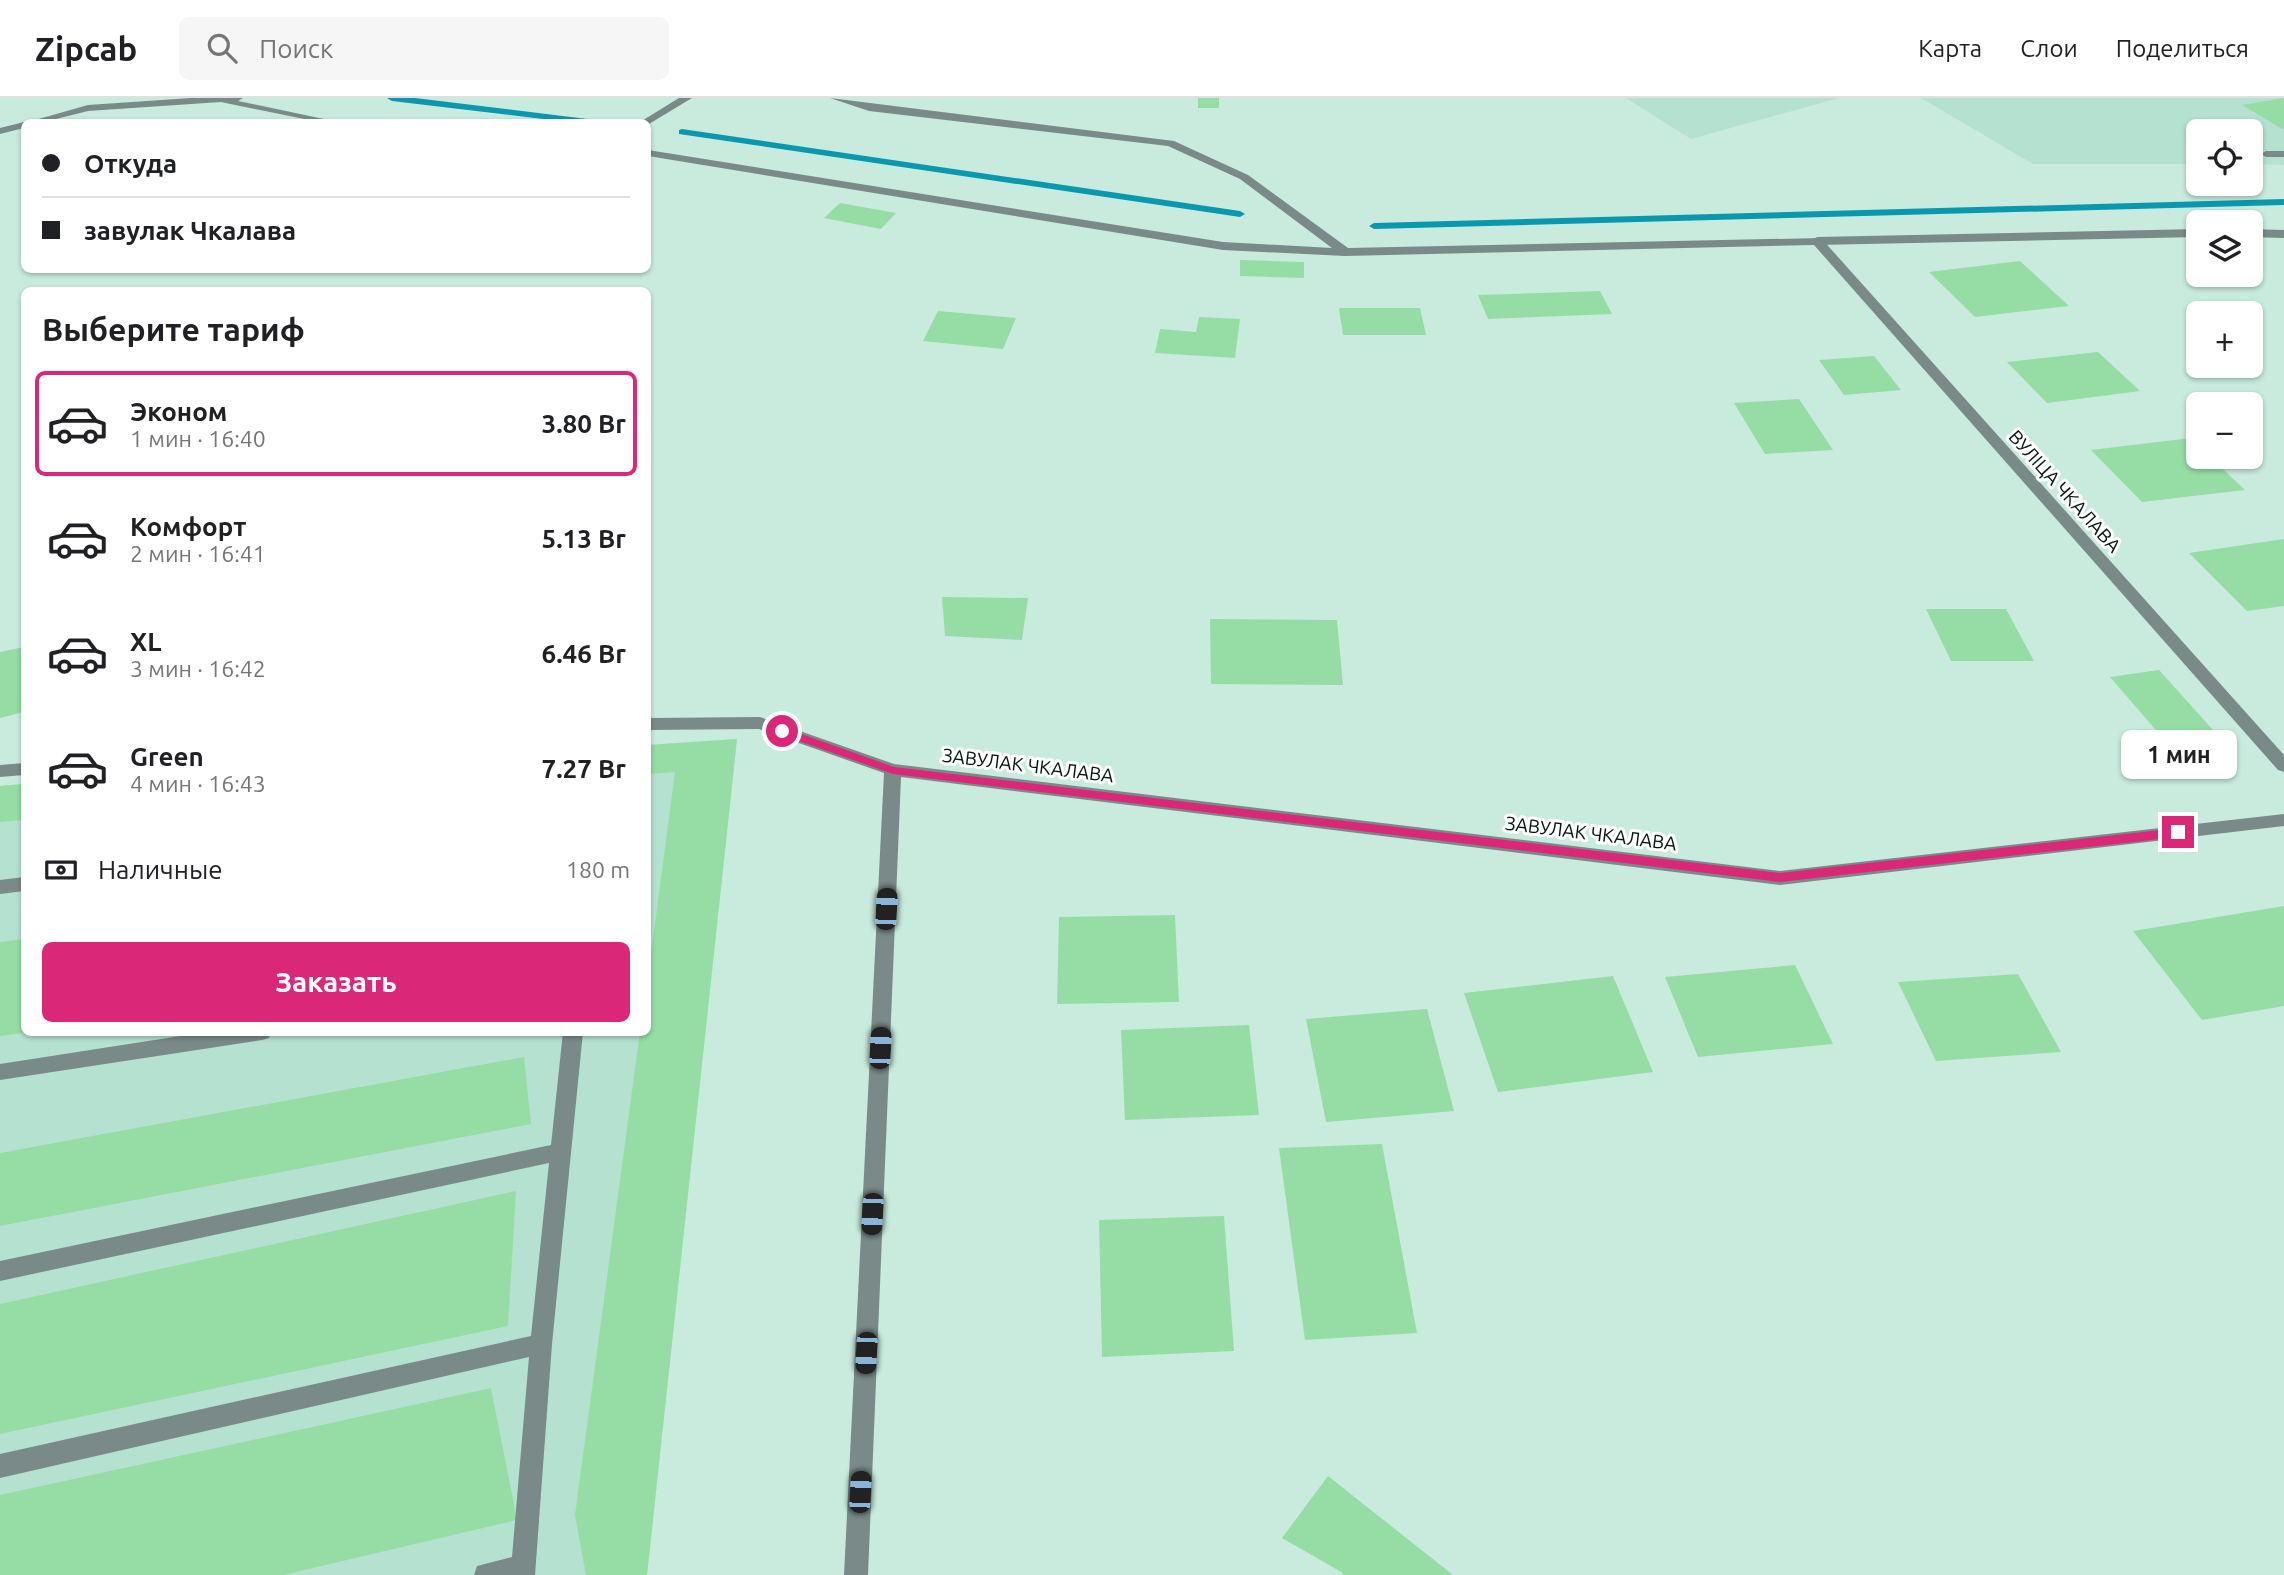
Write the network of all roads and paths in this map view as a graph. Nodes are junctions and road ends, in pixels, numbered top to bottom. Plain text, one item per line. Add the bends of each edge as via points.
1 (238, 98) edge
2 (687, 98) edge
3 (835, 98) edge
4 (220, 101) junction
5 (45, 119) edge
6 (317, 119) edge
7 (650, 119) edge
8 (21, 126) edge
9 (0, 131) edge
10 (651, 153) edge
11 (2266, 154) dead end
12 (2284, 154) edge
13 (2186, 233) edge
14 (2263, 233) edge
15 (2284, 234) edge
16 (1817, 241) junction
17 (1345, 252) junction
18 (651, 724) edge
19 (2284, 766) edge
20 (21, 769) edge
21 (893, 770) junction
22 (0, 771) edge
23 (2284, 820) edge
24 (21, 884) edge
25 (0, 887) edge
26 (236, 1036) edge
27 (573, 1036) edge
28 (0, 1072) edge
29 (561, 1152) junction
30 (0, 1270) edge
31 (541, 1344) junction
32 (0, 1466) edge
33 (524, 1571) edge
34 (486, 1575) edge
35 (856, 1575) edge

1 - 4 street
2 - 7 street
3 - 17 street via 869,108 1170,143 1244,177
4 - 5 street via 88,108
4 - 6 street
8 - 9 street
10 - 17 street via 1223,246
11 - 12 street
13 - 16 street
14 - 15 street
16 - 17 street
16 - 19 street, ВУЛІЦА ЧКАЛАВА
18 - 21 street, ЗАВУЛАК ЧКАЛАВА via 760,723
20 - 22 street
21 - 23 street, ЗАВУЛАК ЧКАЛАВА via 1780,877
21 - 35 street
24 - 25 street
26 - 28 street
27 - 29 street
29 - 30 street
29 - 31 street
31 - 32 street
31 - 33 street
33 - 34 street

